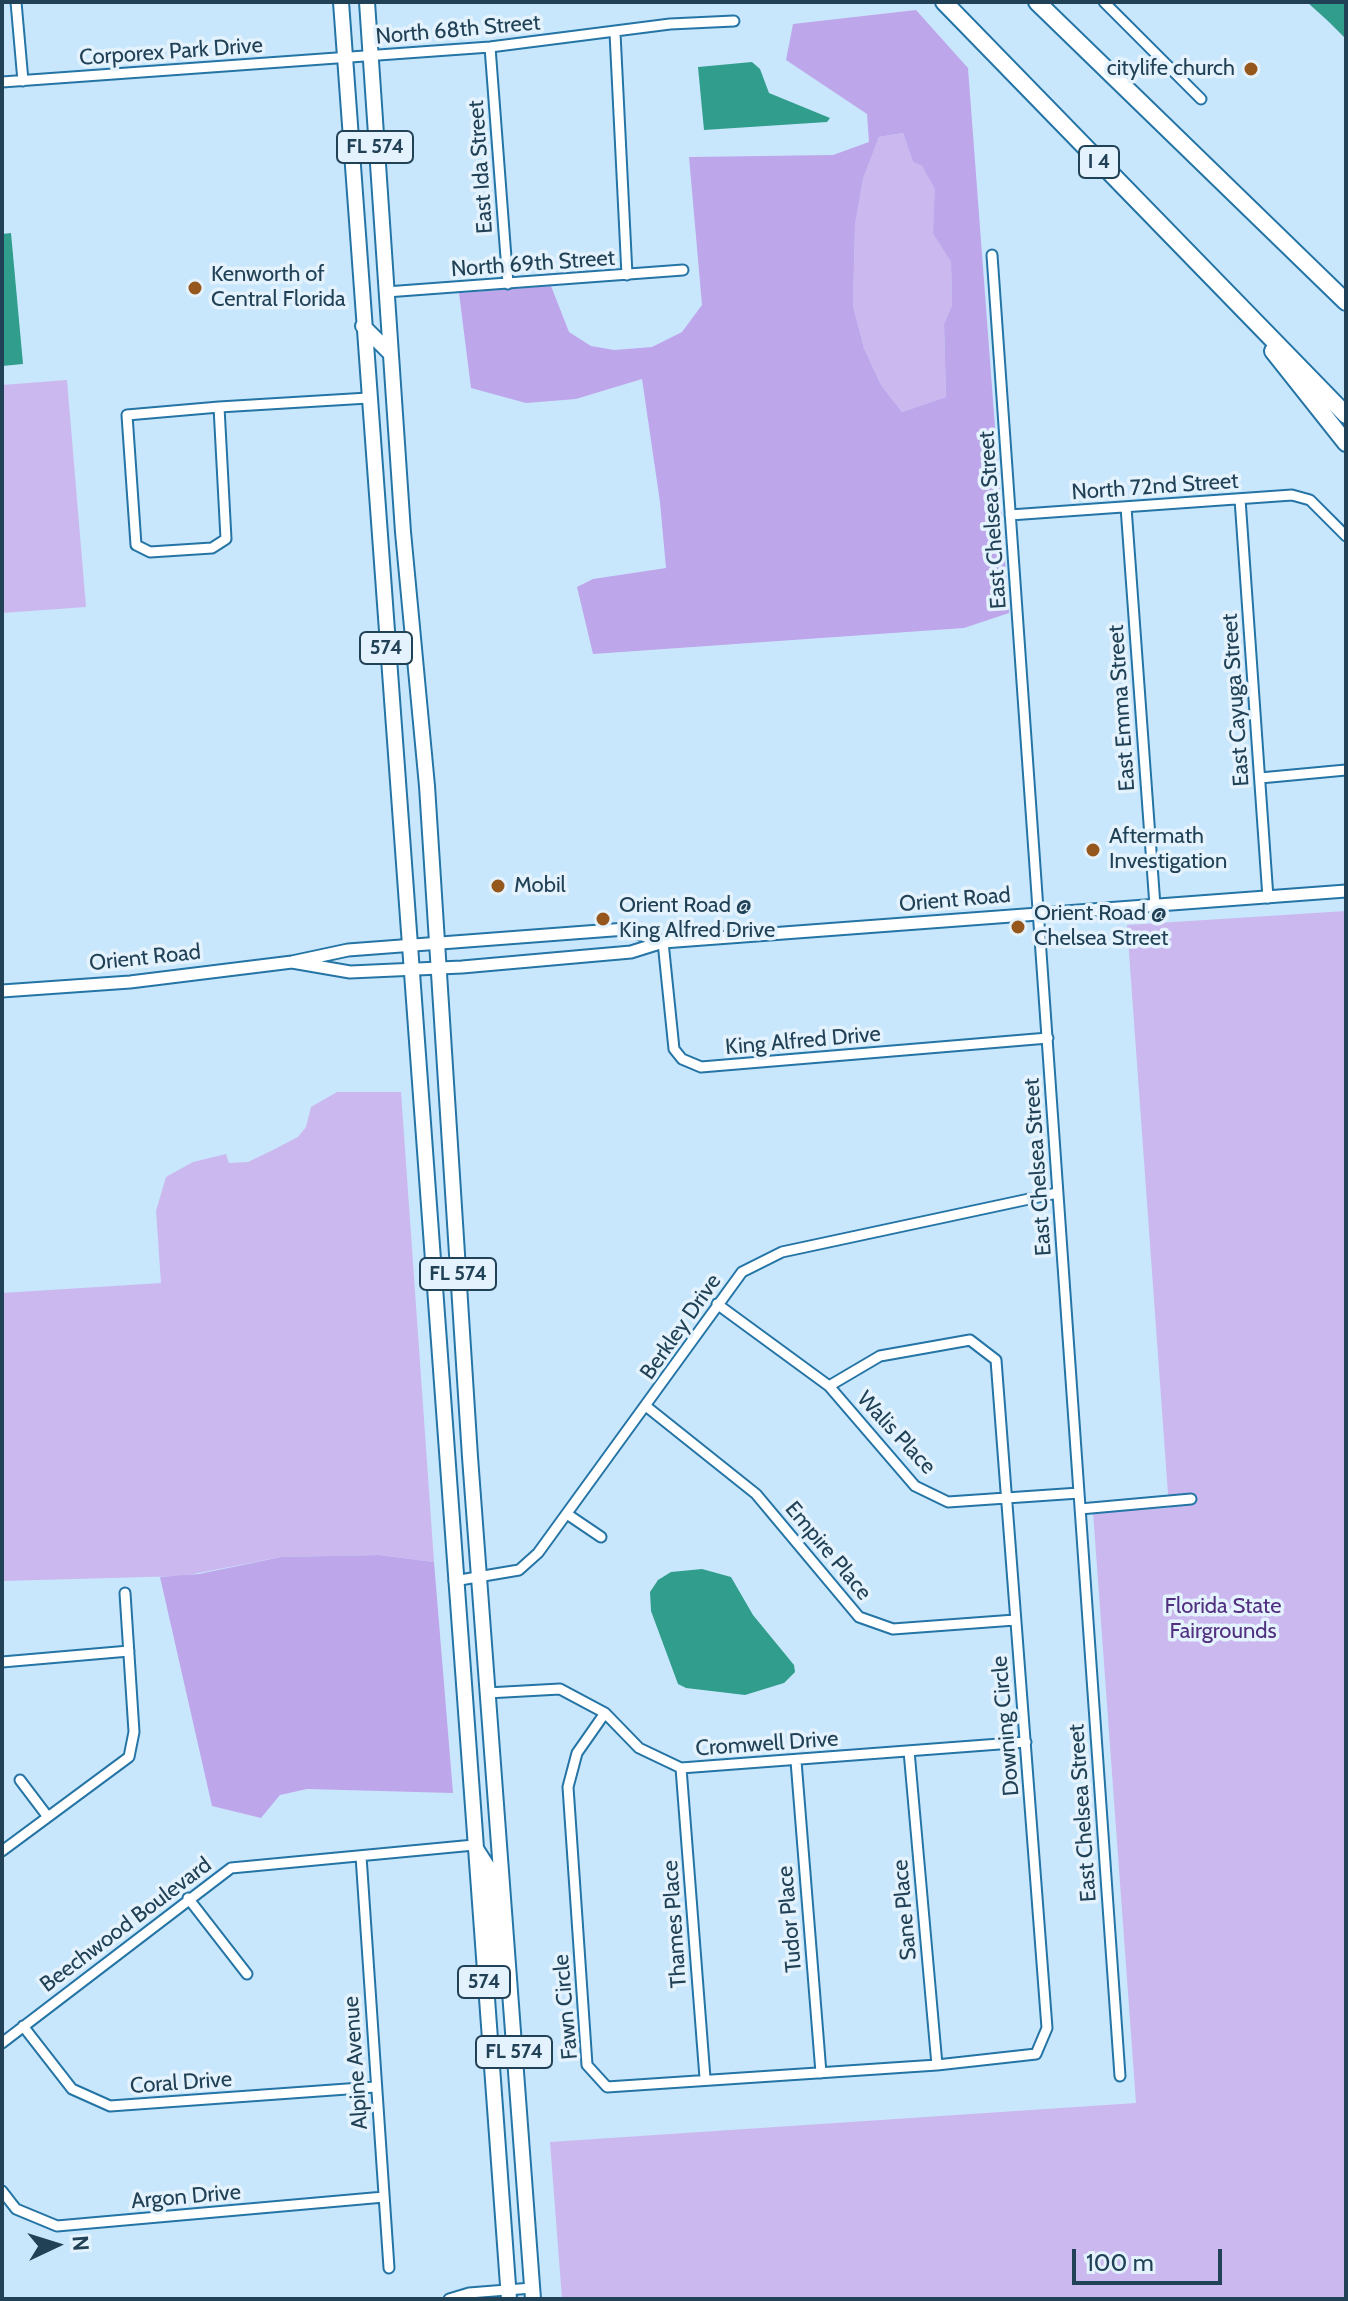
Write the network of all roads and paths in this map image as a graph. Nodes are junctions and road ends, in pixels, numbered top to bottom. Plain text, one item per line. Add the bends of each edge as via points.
1 (16, 2) edge
2 (341, 2) edge
3 (367, 2) edge
4 (944, 2) edge
5 (1037, 2) edge
6 (1104, 2) edge
7 (734, 21) dead end
8 (615, 33) junction
9 (490, 47) junction
10 (369, 56) junction
11 (343, 58) junction
12 (23, 81) junction
13 (2, 82) edge
14 (1201, 99) dead end
15 (1296, 252) junction
16 (992, 255) dead end
17 (683, 270) dead end
18 (627, 275) junction
19 (508, 284) junction
20 (1346, 295) edge
21 (386, 297) junction
22 (1346, 302) edge
23 (1255, 322) junction
24 (363, 326) junction
25 (390, 353) junction
26 (368, 398) junction
27 (219, 407) junction
28 (1346, 415) edge
29 (1346, 443) edge
30 (1240, 499) junction
31 (1126, 507) junction
32 (1010, 515) junction
33 (1346, 536) edge
34 (1346, 770) edge
35 (1260, 778) junction
36 (1346, 891) edge
37 (1268, 898) junction
38 (1155, 906) junction
39 (1040, 913) junction
40 (663, 942) junction
41 (437, 943) junction
42 (410, 946) junction
43 (292, 962) junction
44 (439, 968) junction
45 (412, 969) junction
46 (2, 991) edge
47 (1048, 1038) junction
48 (1057, 1193) junction
49 (717, 1304) junction
50 (829, 1386) junction
51 (647, 1407) junction
52 (1079, 1493) junction
53 (1006, 1498) junction
54 (1191, 1499) dead end
55 (1080, 1509) junction
56 (567, 1514) junction
57 (601, 1537) dead end
58 (478, 1579) junction
59 (454, 1581) junction
60 (125, 1593) dead end
61 (1015, 1620) junction
62 (129, 1651) junction
63 (2, 1662) edge
64 (487, 1693) junction
65 (605, 1713) junction
66 (1026, 1742) junction
67 (909, 1751) junction
68 (796, 1761) junction
69 (681, 1768) junction
70 (20, 1780) dead end
71 (495, 1816) junction
72 (48, 1817) junction
73 (474, 1845) junction
74 (2, 1851) edge
75 (361, 1856) junction
76 (188, 1898) junction
77 (247, 1974) dead end
78 (509, 1986) junction
79 (23, 2026) junction
80 (2, 2043) edge
81 (937, 2065) junction
82 (821, 2073) junction
83 (1120, 2076) dead end
84 (705, 2078) junction
85 (375, 2087) junction
86 (2, 2191) edge
87 (384, 2197) junction
88 (389, 2268) dead end
89 (508, 2289) edge
90 (532, 2294) edge
91 (449, 2299) edge

1 - 12 street
2 - 11 main road, 574
3 - 10 main road, FL 574
4 - 23 highway, I 4
5 - 15 highway
6 - 14 street
7 - 8 street, North 68th Street
8 - 9 street, North 68th Street
8 - 18 street
9 - 10 street, North 68th Street
9 - 19 street, East Ida Street
10 - 11 street, North 68th Street
10 - 21 main road, FL 574
11 - 12 street, Corporex Park Drive
11 - 24 main road, 574
12 - 13 street, Corporex Park Drive
15 - 20 highway
15 - 22 highway
16 - 32 street, East Chelsea Street
17 - 18 street, North 69th Street
18 - 19 street, North 69th Street
19 - 21 street, North 69th Street
21 - 24 main road
21 - 25 main road, FL 574
23 - 28 highway, I 4
23 - 29 highway via 1284,368
24 - 25 main road
24 - 26 main road, 574
25 - 41 main road, FL 574
26 - 27 street
26 - 42 main road, 574
27 - 27 street via 127,415 136,545 150,552 212,548 226,539
30 - 31 street, North 72nd Street
30 - 33 street, North 72nd Street via 1302,496
30 - 35 street, East Cayuga Street
31 - 32 street, North 72nd Street
31 - 38 street, East Emma Street
32 - 39 street, East Chelsea Street
34 - 35 street
35 - 37 street, East Cayuga Street
36 - 37 street, Orient Road
37 - 38 street, Orient Road
38 - 39 street, Orient Road
39 - 40 street, Orient Road
39 - 47 street, East Chelsea Street
40 - 41 street, Orient Road via 626,929
40 - 44 street, Orient Road via 631,952
40 - 47 street, King Alfred Drive via 674,1049 701,1067
41 - 42 street, Orient Road
41 - 44 main road, FL 574
42 - 43 street, Orient Road via 348,950
42 - 45 main road, 574
43 - 45 street, Orient Road via 350,972
43 - 46 street, Orient Road
44 - 45 street, Orient Road
44 - 58 main road, FL 574
45 - 59 main road, 574
47 - 48 street, East Chelsea Street
48 - 49 street, Berkley Drive via 782,1252 742,1272
48 - 52 street, East Chelsea Street
49 - 50 street, Walis Place
49 - 51 street, Berkley Drive
50 - 53 street, Walis Place via 915,1486 948,1502
50 - 53 street, Downing Circle via 880,1356 970,1340 996,1360
51 - 56 street, Berkley Drive
51 - 61 street, Empire Place via 756,1494 859,1617 893,1629
52 - 53 street, Walis Place
52 - 55 street, East Chelsea Street
53 - 61 street, Downing Circle
54 - 55 street
55 - 83 street, East Chelsea Street
56 - 57 street
56 - 58 street, Berkley Drive via 519,1570
58 - 59 street, Berkley Drive
58 - 64 main road, FL 574
59 - 73 main road, 574
60 - 62 street
61 - 66 street, Downing Circle
62 - 63 street
62 - 72 street via 134,1732 129,1757
64 - 65 street, Cromwell Drive via 560,1689
64 - 71 main road, FL 574
65 - 69 street, Cromwell Drive via 639,1748
65 - 84 street, Fawn Circle via 577,1753 568,1787 587,2065 607,2087
66 - 67 street, Cromwell Drive
66 - 81 street, Downing Circle via 1047,2028 1036,2054
67 - 68 street, Cromwell Drive
67 - 81 street, Sane Place
68 - 69 street, Cromwell Drive
68 - 82 street, Tudor Place
69 - 84 street, Thames Place
70 - 72 street
71 - 73 main road
71 - 78 main road, FL 574
72 - 74 street
73 - 75 street, Beechwood Boulevard
73 - 78 main road via 489,1869 497,1973
73 - 89 main road, 574
75 - 76 street, Beechwood Boulevard via 231,1868
75 - 85 street, Alpine Avenue
76 - 77 street
76 - 79 street, Beechwood Boulevard
78 - 90 main road, FL 574
79 - 80 street, Beechwood Boulevard
79 - 85 street, Coral Drive via 72,2089 110,2106
81 - 82 street, Downing Circle
82 - 84 street, Fawn Circle
85 - 87 street, Alpine Avenue
86 - 87 street, Argon Drive via 16,2209 57,2226
87 - 88 street, Alpine Avenue
89 - 90 street
89 - 91 street

